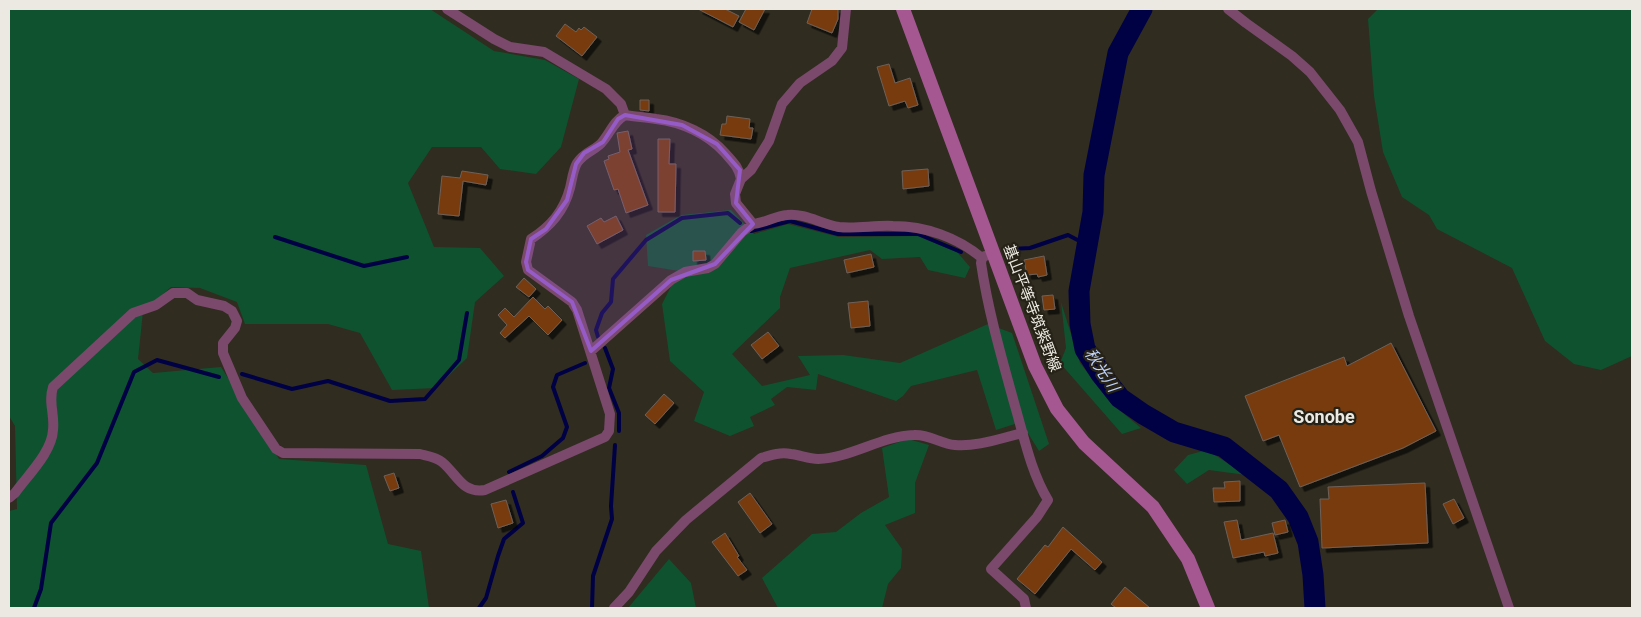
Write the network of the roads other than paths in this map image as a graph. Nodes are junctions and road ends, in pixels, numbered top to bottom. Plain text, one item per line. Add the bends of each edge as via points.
1 (447, 9) edge
2 (846, 9) edge
3 (903, 9) edge
4 (1228, 9) edge
5 (625, 115) junction
6 (741, 179) junction
7 (753, 224) junction
8 (988, 256) junction
9 (591, 351) junction
10 (1023, 434) junction
11 (9, 498) edge
12 (614, 608) edge
13 (1026, 608) edge
14 (1208, 608) edge
15 (1509, 608) edge

1 - 5 street via 494,40 551,56 606,89 621,104
2 - 6 street via 842,48 832,61 800,83 782,104 769,141 751,170
3 - 8 main road, 基山平等寺筑紫野線
4 - 15 street via 1310,72 1340,110 1358,142 1409,316
5 - 6 street via 658,119 702,134 717,144 740,170
5 - 9 street via 618,119 603,142 584,153 576,164 567,200 546,229 531,239 526,262 528,270 572,302
6 - 7 street via 735,194 736,203
7 - 8 street via 786,215 804,216 841,227 915,227 941,234
7 - 9 street via 715,264 685,272 671,280
8 - 10 street via 983,277
8 - 14 main road, 基山平等寺筑紫野線 via 1057,409 1084,443 1153,507 1188,559
9 - 11 street via 610,414 609,431 605,437 475,492 432,456 283,453 276,449 242,398 223,353 224,343 235,328 232,311 197,300 187,293 173,293 156,305 132,312 53,387 50,396 54,428 51,444
10 - 12 street via 966,446 915,435 830,458 790,454 761,458 686,520 656,551
10 - 13 street via 1048,500 1037,518 990,569 1024,600

